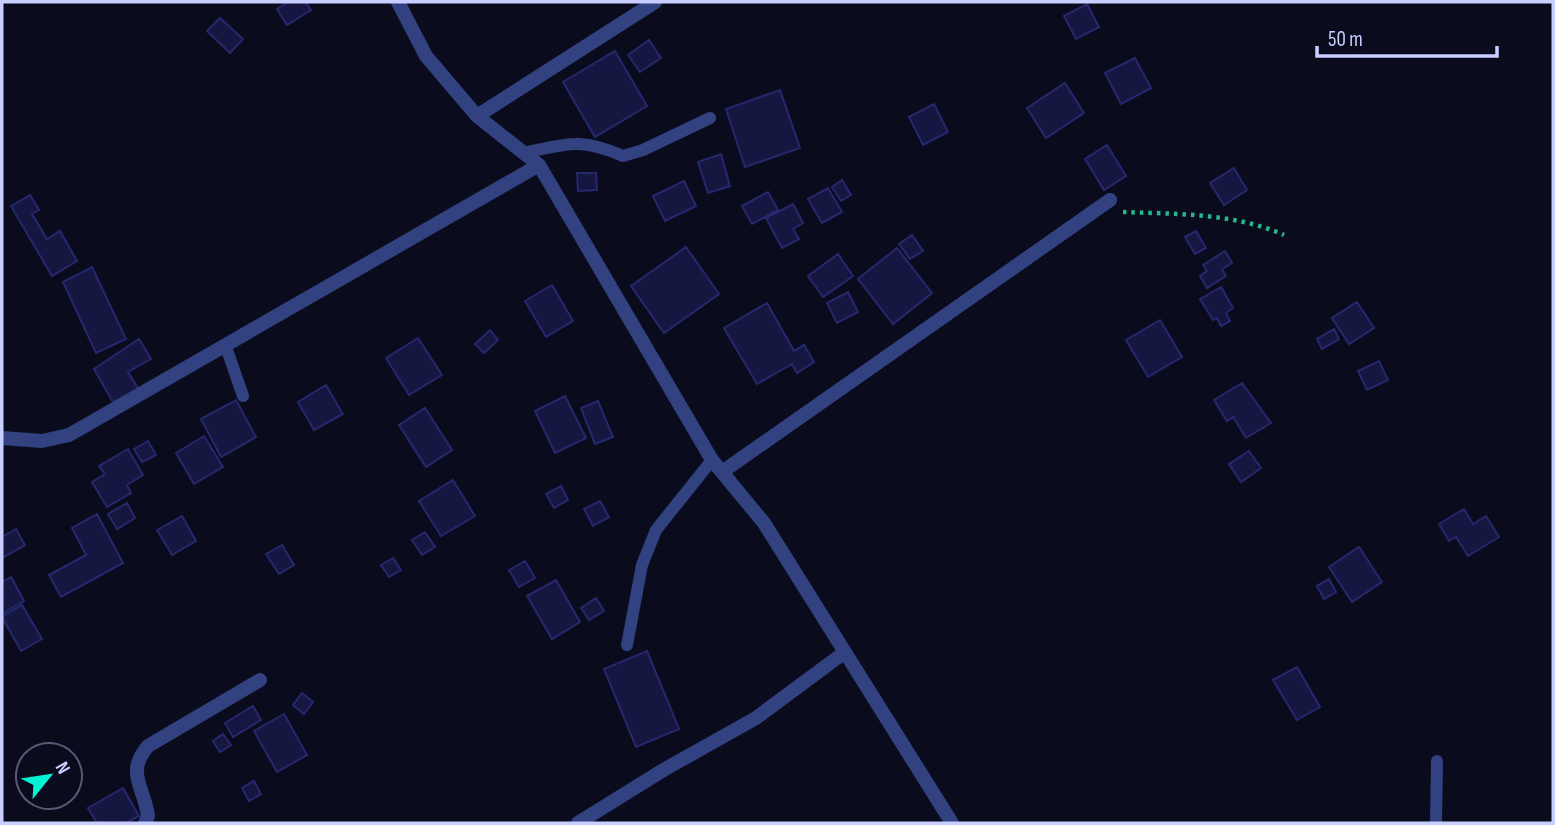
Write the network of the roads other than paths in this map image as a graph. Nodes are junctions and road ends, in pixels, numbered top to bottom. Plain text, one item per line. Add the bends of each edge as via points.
1 (398, 2) edge
2 (655, 2) edge
3 (477, 116) junction
4 (710, 118) dead end
5 (523, 153) junction
6 (539, 165) junction
7 (1110, 200) dead end
8 (226, 347) junction
9 (243, 396) dead end
10 (2, 438) edge
11 (712, 460) junction
12 (722, 472) junction
13 (627, 645) dead end
14 (845, 652) junction
15 (260, 680) dead end
16 (1437, 761) dead end
17 (145, 823) edge
18 (578, 823) edge
19 (952, 823) edge
20 (1436, 823) edge

1 - 3 street via 426,56
2 - 3 street
3 - 5 street
4 - 5 lane via 623,156 596,144 572,143
5 - 6 street
6 - 8 street
6 - 11 street
7 - 12 street
8 - 9 lane
8 - 10 street via 69,435 42,441
11 - 12 street
11 - 13 lane via 656,530 642,565
12 - 14 street via 764,523
14 - 18 street via 755,718
14 - 19 street
15 - 17 street via 148,746 138,758 135,772 148,816
16 - 20 lane

